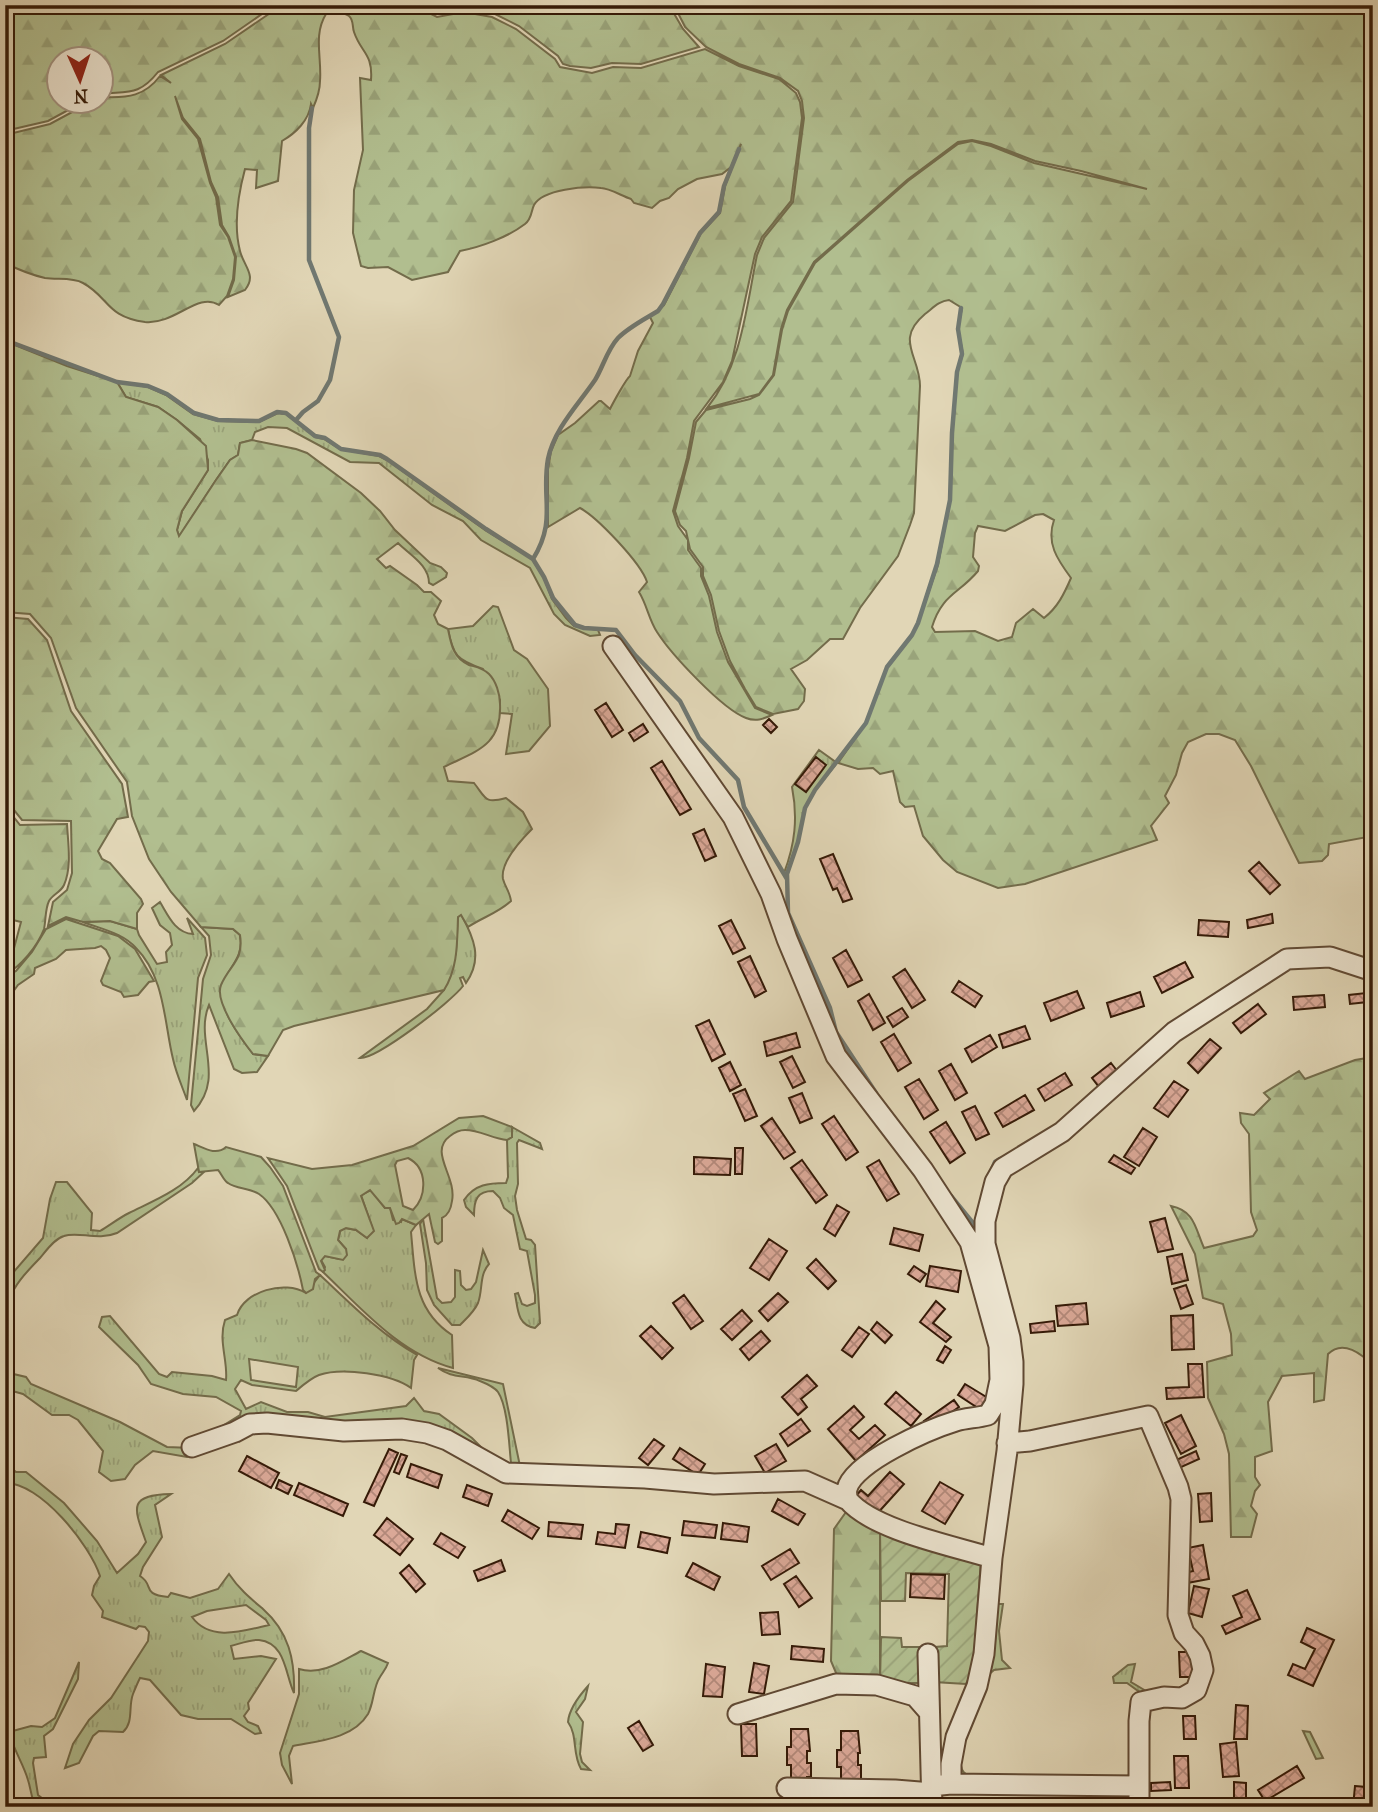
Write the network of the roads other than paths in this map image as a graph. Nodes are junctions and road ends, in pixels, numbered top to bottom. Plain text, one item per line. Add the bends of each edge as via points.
1 (613, 646) dead end
2 (1373, 971) edge
3 (1007, 1443) junction
4 (192, 1447) dead end
5 (848, 1500) junction
6 (992, 1558) junction
7 (928, 1654) dead end
8 (929, 1712) junction
9 (738, 1714) dead end
10 (1138, 1786) junction
11 (788, 1788) dead end
12 (936, 1792) edge
13 (895, 1798) edge
14 (1139, 1807) edge

1 - 5 street via 733,817 771,894 836,1056 923,1170 970,1242 988,1302 999,1346 1000,1380 988,1415 957,1420 864,1466 847,1489
2 - 3 street via 1330,957 1287,959 1174,1032 1062,1132 1003,1168 985,1221 985,1244 1013,1362
3 - 6 street
3 - 10 street via 1148,1416 1178,1487 1178,1615 1203,1670 1196,1690 1182,1698 1141,1702
4 - 5 street via 250,1424 344,1431 401,1429 447,1440 506,1473 714,1484 805,1481
5 - 6 street via 864,1516
6 - 12 street via 977,1686 956,1737 951,1764
7 - 8 street
8 - 9 street via 915,1696 877,1685 836,1684
8 - 12 street
10 - 12 street
10 - 14 street
11 - 13 street
12 - 13 street

